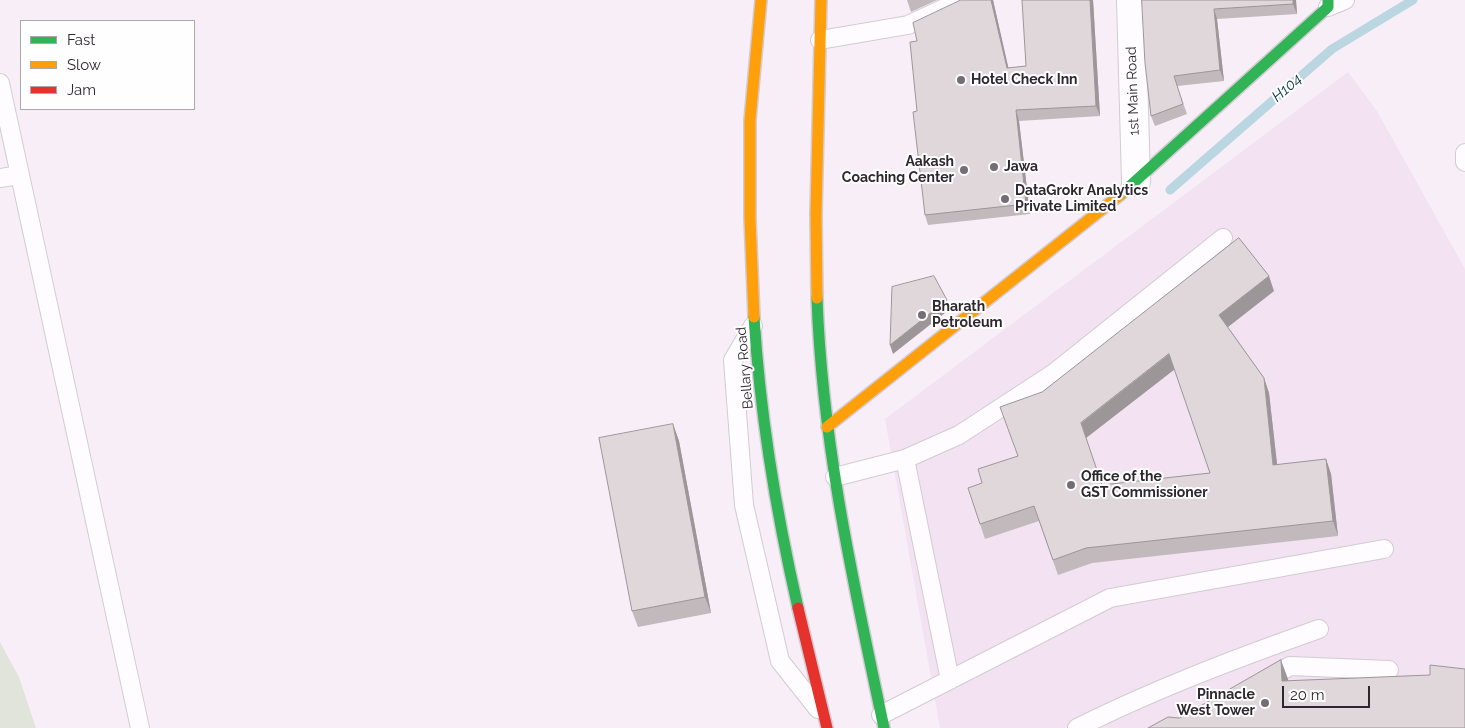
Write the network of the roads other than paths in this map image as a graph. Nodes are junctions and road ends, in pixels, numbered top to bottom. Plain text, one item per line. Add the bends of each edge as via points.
1 (762, 0) edge
2 (821, 0) edge
3 (962, 0) edge
4 (1131, 0) edge
5 (1345, 0) edge
6 (1328, 4) edge
7 (820, 40) junction
8 (0, 83) edge
9 (1465, 153) edge
10 (1465, 162) edge
11 (19, 175) junction
12 (0, 178) edge
13 (1136, 182) junction
14 (1223, 238) dead end
15 (756, 322) junction
16 (827, 427) junction
17 (905, 459) junction
18 (835, 477) junction
19 (1384, 549) dead end
20 (1319, 629) dead end
21 (1389, 670) dead end
22 (950, 680) junction
23 (1248, 690) edge
24 (882, 722) edge
25 (826, 723) edge
26 (140, 728) edge
27 (1077, 728) edge

1 - 15 main road, Bellary Road via 750,119
2 - 7 main road
3 - 7 lane via 908,25
4 - 13 street, 1st Main Road
5 - 6 lane
6 - 13 main road
7 - 16 main road via 816,232 819,337
8 - 11 lane
9 - 10 lane
11 - 12 lane
11 - 26 lane
13 - 16 main road
14 - 17 lane via 1054,373 959,435
15 - 25 main road, Bellary Road via 759,383 775,492 797,608
15 - 25 lane via 733,360 744,505 780,661
16 - 18 main road
17 - 18 lane
17 - 22 lane
18 - 24 main road
19 - 22 lane via 1110,598
20 - 27 lane via 1226,662
21 - 23 lane via 1290,666
22 - 24 lane

